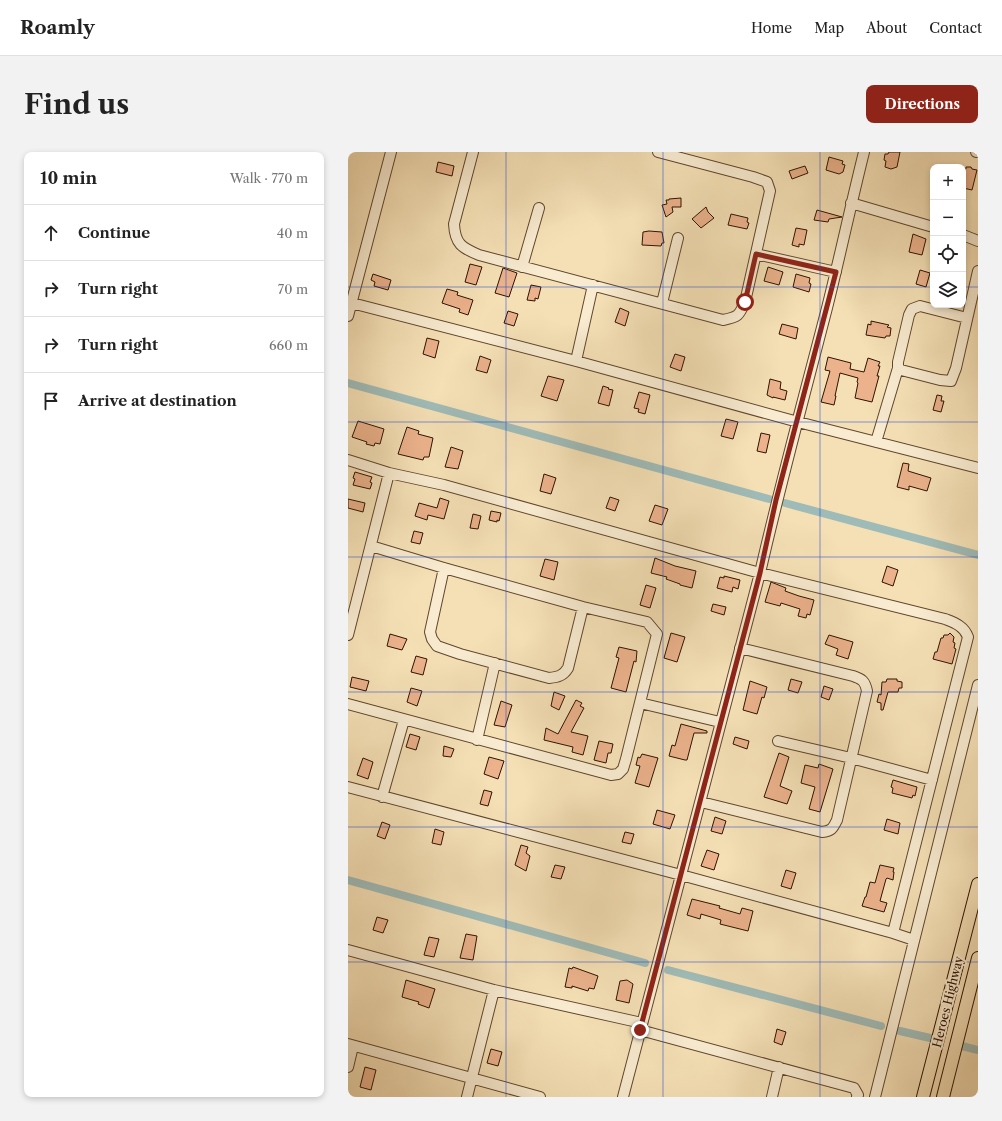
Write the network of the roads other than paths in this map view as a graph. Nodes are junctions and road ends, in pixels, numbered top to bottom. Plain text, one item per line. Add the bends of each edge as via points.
1 (392, 152) edge
2 (473, 152) edge
3 (658, 152) edge
4 (864, 152) edge
5 (851, 203) junction
6 (539, 208) dead end
7 (930, 226) edge
8 (966, 236) edge
9 (678, 238) dead end
10 (978, 241) edge
11 (756, 254) junction
12 (522, 267) junction
13 (978, 271) edge
14 (836, 272) junction
15 (593, 285) junction
16 (350, 302) edge
17 (662, 303) junction
18 (348, 316) edge
19 (967, 318) junction
20 (576, 361) junction
21 (898, 368) junction
22 (798, 422) junction
23 (876, 442) junction
24 (348, 460) edge
25 (978, 468) edge
26 (389, 473) junction
27 (371, 546) junction
28 (444, 568) junction
29 (760, 573) junction
30 (583, 608) junction
31 (348, 635) edge
32 (740, 648) junction
33 (495, 663) junction
34 (978, 685) edge
35 (640, 703) junction
36 (348, 704) edge
37 (404, 720) junction
38 (720, 722) junction
39 (477, 740) junction
40 (778, 741) dead end
41 (851, 758) junction
42 (932, 780) junction
43 (348, 787) edge
44 (382, 797) junction
45 (701, 802) junction
46 (681, 875) junction
47 (978, 884) edge
48 (893, 933) junction
49 (914, 940) junction
50 (348, 950) edge
51 (978, 958) edge
52 (494, 990) junction
53 (641, 1026) junction
54 (351, 1045) edge
55 (348, 1067) edge
56 (779, 1067) junction
57 (472, 1078) junction
58 (467, 1097) edge
59 (540, 1097) edge
60 (623, 1097) edge
61 (772, 1097) edge
62 (857, 1097) edge
63 (875, 1097) edge
64 (923, 1097) edge
65 (943, 1097) edge

1 - 16 street
2 - 12 street via 454,224 454,234 464,248 478,255
3 - 11 street via 767,182 770,191
4 - 5 street
5 - 7 street
5 - 14 street
6 - 12 street
8 - 10 street
9 - 17 street
11 - 14 street
11 - 17 street via 745,302 740,314 734,318 723,320
12 - 15 street
13 - 19 street
14 - 22 street
15 - 17 street
15 - 20 street
16 - 18 street
16 - 20 street
19 - 21 street via 920,306 912,309
19 - 21 street via 951,381
20 - 22 street
21 - 23 street
22 - 23 street
22 - 29 street via 776,500
23 - 25 street
24 - 26 street
26 - 27 street
26 - 29 street via 444,485
27 - 28 street
27 - 31 street
28 - 30 street
28 - 33 street via 430,632 432,639 437,646
29 - 32 street
29 - 42 street via 945,619 958,624 966,631 968,637
30 - 33 street via 568,668 558,677 550,678
30 - 35 street via 647,622 657,634
32 - 38 street
32 - 41 street via 862,679 866,683 867,691
33 - 39 street
34 - 49 street
35 - 38 street
35 - 39 street via 623,769 618,774 611,775
36 - 37 street
37 - 39 street
37 - 44 street
38 - 45 street
40 - 41 street
41 - 42 street
41 - 45 street via 837,820 829,832
42 - 48 street
43 - 44 street
44 - 46 street
45 - 46 street
46 - 48 street
46 - 53 street
47 - 64 main road, Heroes Highway
48 - 49 street
49 - 63 street
50 - 52 street
51 - 65 main road, Heroes Highway
52 - 53 street
52 - 57 street
53 - 56 street
53 - 60 street
54 - 55 street
54 - 57 street
56 - 61 street
56 - 62 street via 854,1088
57 - 58 street
57 - 59 street

